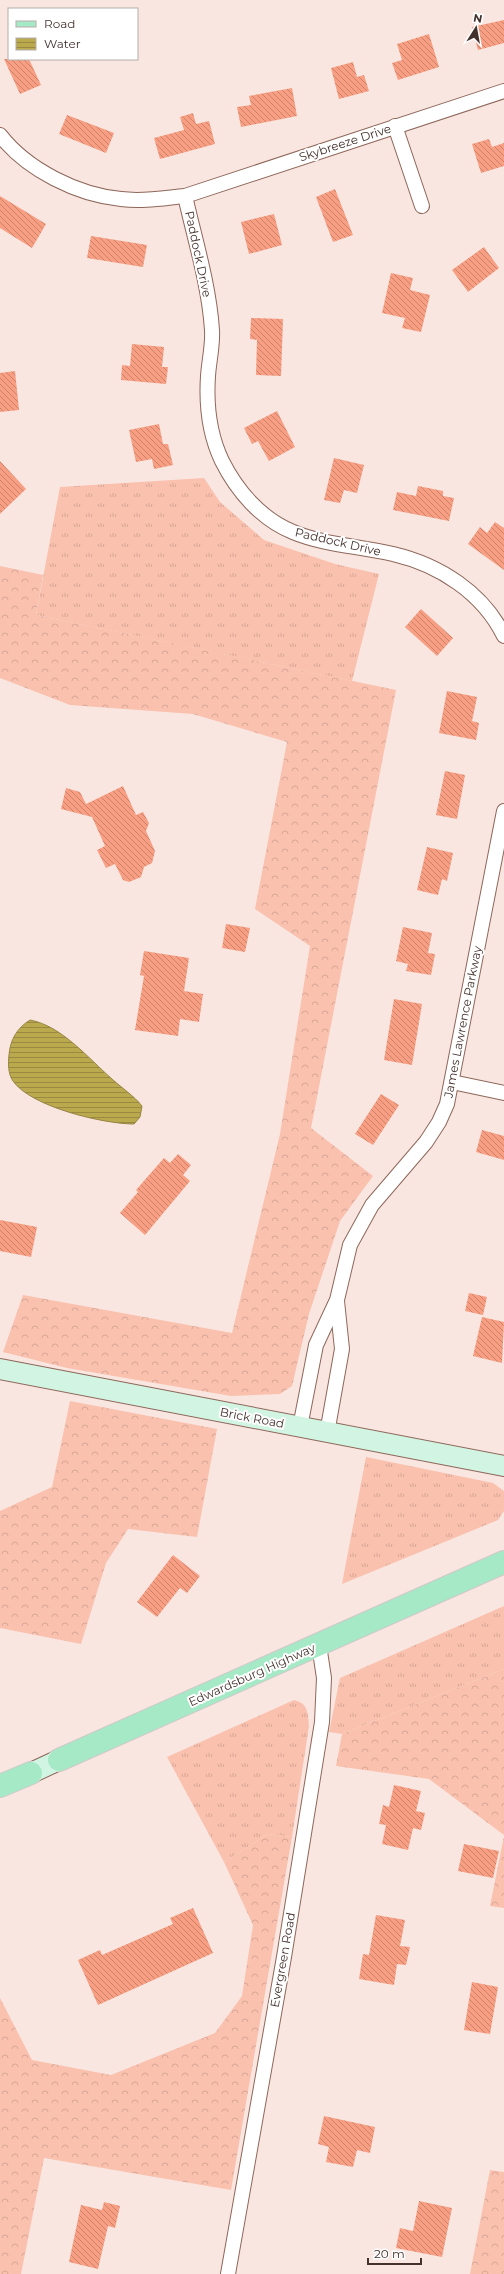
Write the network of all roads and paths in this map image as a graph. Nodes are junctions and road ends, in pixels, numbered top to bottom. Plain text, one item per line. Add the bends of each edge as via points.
1 (504, 90) edge
2 (396, 126) junction
3 (2, 142) edge
4 (185, 196) junction
5 (422, 206) dead end
6 (499, 615) edge
7 (504, 636) edge
8 (504, 811) edge
9 (452, 1082) junction
10 (504, 1092) edge
11 (337, 1300) junction
12 (0, 1369) edge
13 (300, 1428) junction
14 (328, 1433) junction
15 (504, 1466) edge
16 (504, 1562) edge
17 (319, 1645) junction
18 (59, 1760) joint
19 (30, 1773) joint
20 (0, 1786) edge
21 (228, 2274) edge

1 - 2 street, Skybreeze Drive
2 - 4 street, Skybreeze Drive
2 - 5 street
3 - 4 street, Skybreeze Drive via 44,172 96,195 136,200
4 - 6 street, Paddock Drive via 212,331 207,400 209,420 214,440 232,480 259,511 293,532 394,554 421,563 446,575
6 - 7 street
8 - 9 street, James Lawrence Parkway
9 - 10 street
9 - 11 street, James Lawrence Parkway via 439,1122 359,1226 350,1245
11 - 13 street, James Lawrence Parkway via 316,1344
11 - 14 street, James Lawrence Parkway via 342,1349
12 - 13 street, Brick Road
13 - 14 street, Brick Road
14 - 15 street, Brick Road
16 - 17 main road, Edwardsburg Highway
17 - 18 main road, Edwardsburg Highway
17 - 21 street, Evergreen Road via 324,1678 322,1722 283,1965
18 - 19 street, Edwardsburg Highway
19 - 20 main road, Edwardsburg Highway

